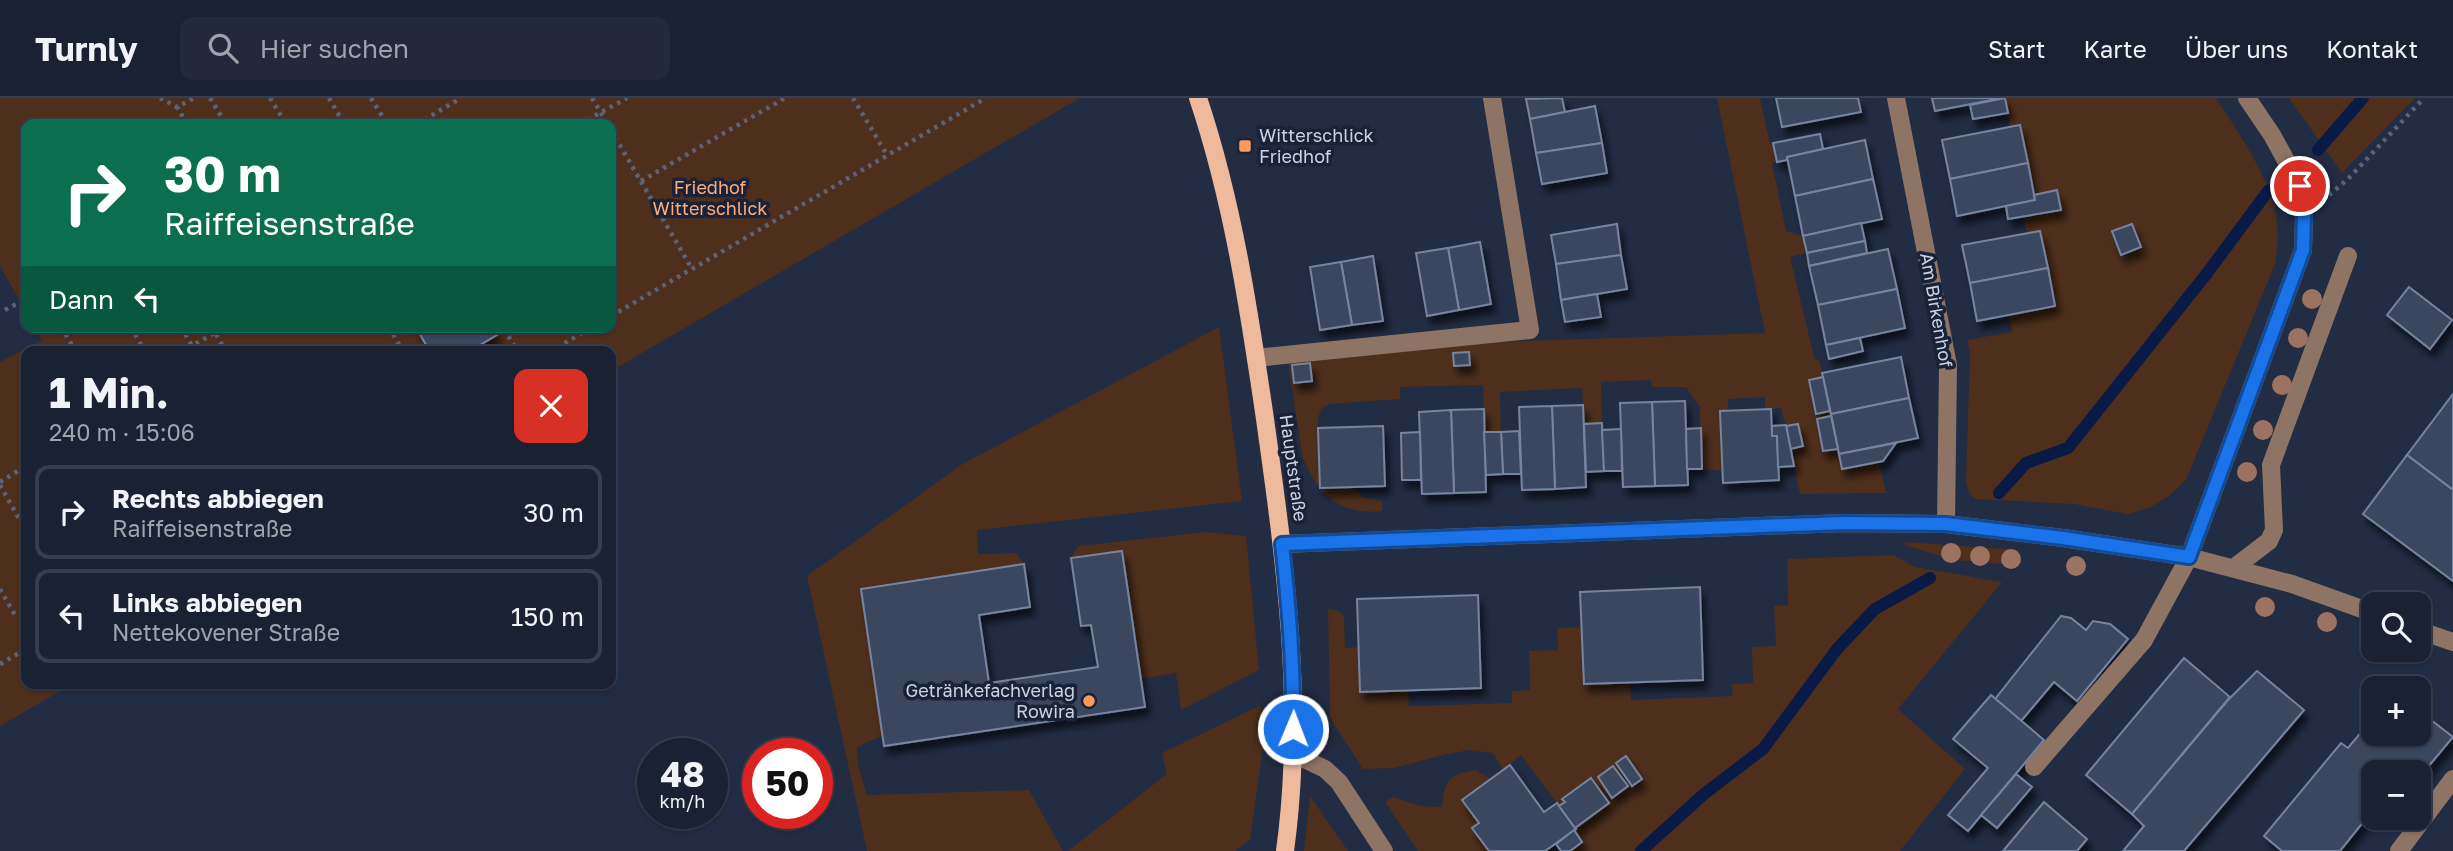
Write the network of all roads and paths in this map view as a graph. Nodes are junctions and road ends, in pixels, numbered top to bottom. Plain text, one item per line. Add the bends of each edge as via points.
1 (160, 98) edge
2 (194, 98) edge
3 (210, 98) edge
4 (270, 98) edge
5 (329, 98) edge
6 (372, 98) edge
7 (446, 98) edge
8 (461, 98) edge
9 (592, 98) edge
10 (627, 98) edge
11 (785, 98) edge
12 (853, 98) edge
13 (986, 98) edge
14 (1198, 98) edge
15 (1492, 98) edge
16 (1896, 98) edge
17 (2247, 98) edge
18 (2424, 98) edge
19 (450, 104) junction
20 (177, 107) junction
21 (601, 113) junction
22 (184, 119) edge
23 (223, 119) edge
24 (283, 119) edge
25 (341, 119) edge
26 (384, 119) edge
27 (425, 119) edge
28 (590, 119) edge
29 (605, 119) edge
30 (616, 138) edge
31 (887, 155) junction
32 (641, 181) junction
33 (2304, 217) junction
34 (2348, 256) dead end
35 (692, 269) junction
36 (21, 302) edge
37 (5, 310) dead end
38 (616, 313) edge
39 (184, 333) edge
40 (209, 333) edge
41 (582, 333) edge
42 (192, 346) joint
43 (560, 346) edge
44 (1256, 358) junction
45 (21, 469) edge
46 (0, 483) edge
47 (21, 522) edge
48 (1946, 524) junction
49 (1282, 544) junction
50 (2189, 557) junction
51 (2235, 567) junction
52 (0, 589) edge
53 (2361, 609) edge
54 (15, 615) dead end
55 (2431, 634) edge
56 (2453, 642) edge
57 (21, 652) edge
58 (0, 664) edge
59 (1292, 753) junction
60 (2034, 767) dead end
61 (2453, 779) edge
62 (1285, 851) edge
63 (1384, 851) edge
64 (2399, 851) edge

1 - 20 path
2 - 20 path
3 - 23 path
4 - 24 path
5 - 25 path
6 - 26 path
7 - 19 path
8 - 19 path
9 - 21 path
10 - 21 path
11 - 32 path
12 - 31 path
13 - 31 path
14 - 44 main road, Hauptstraße via 1222,176
15 - 44 street via 1530,330
16 - 48 street, Am Birkenhof via 1948,365
17 - 33 street via 2300,186
18 - 33 path via 2348,179
19 - 27 path
20 - 22 path
21 - 28 path
21 - 29 path
30 - 32 path
31 - 35 path
32 - 35 path
33 - 50 street via 2303,250
34 - 51 street via 2271,465 2274,530 2269,541
35 - 38 path
36 - 37 path
39 - 42 path
40 - 42 path
41 - 43 path
44 - 49 main road, Hauptstraße
45 - 46 path
46 - 47 path
48 - 49 street via 1843,523
48 - 50 street
49 - 59 main road, Hauptstraße via 1294,681
50 - 51 street
50 - 60 street via 2144,640
51 - 53 street
52 - 54 path
55 - 56 street
57 - 58 path
59 - 62 main road, Hauptstraße
59 - 63 street via 1325,769 1339,782
61 - 64 street

